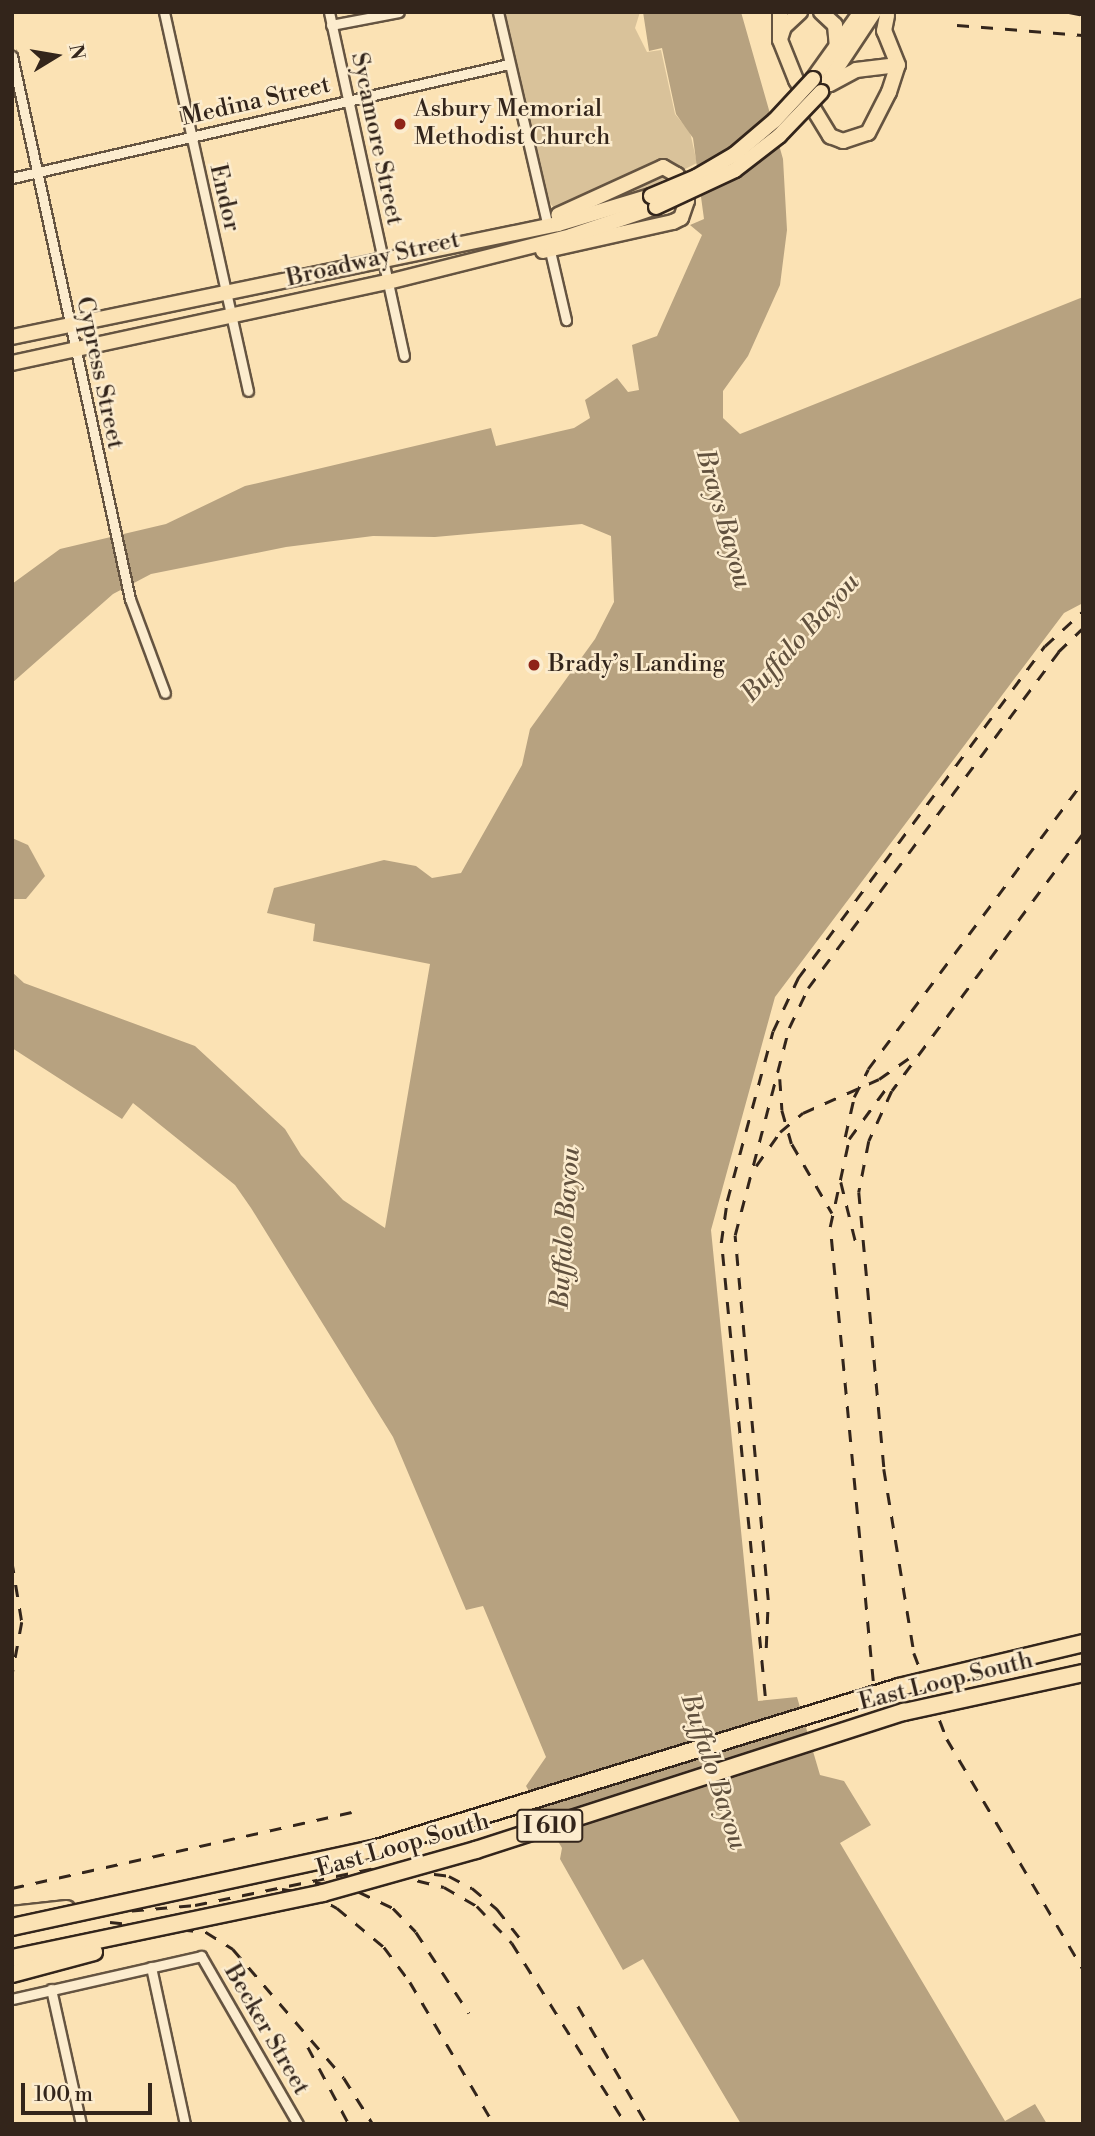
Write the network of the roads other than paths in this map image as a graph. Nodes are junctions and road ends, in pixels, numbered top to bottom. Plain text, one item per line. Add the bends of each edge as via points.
1 (164, 12) edge
2 (329, 12) edge
3 (399, 12) edge
4 (498, 12) edge
5 (780, 12) edge
6 (800, 12) edge
7 (821, 12) edge
8 (860, 12) edge
9 (883, 13) edge
10 (331, 25) junction
11 (780, 40) junction
12 (837, 50) junction
13 (12, 56) edge
14 (509, 64) junction
15 (898, 65) junction
16 (825, 88) junction
17 (348, 101) junction
18 (190, 138) junction
19 (37, 173) junction
20 (12, 178) edge
21 (653, 201) junction
22 (546, 218) junction
23 (500, 235) junction
24 (527, 246) junction
25 (550, 251) junction
26 (382, 257) junction
27 (388, 282) junction
28 (226, 291) junction
29 (231, 316) junction
30 (566, 320) dead end
31 (69, 324) junction
32 (12, 337) edge
33 (75, 351) junction
34 (404, 356) dead end
35 (12, 363) edge
36 (248, 391) dead end
37 (165, 693) dead end
38 (1083, 1643) edge
39 (1083, 1673) edge
40 (146, 1900) junction
41 (12, 1915) edge
42 (206, 1921) junction
43 (12, 1927) edge
44 (12, 1958) edge
45 (151, 1967) junction
46 (12, 1974) edge
47 (51, 1989) junction
48 (12, 1999) edge
49 (294, 2123) edge
50 (81, 2124) edge
51 (185, 2124) edge

1 - 18 street, Endor
2 - 10 street, Sycamore Street
3 - 10 street
4 - 14 street
5 - 11 main road
6 - 11 main road
7 - 12 main road via 835,25
8 - 12 main road, Broadway Street
9 - 15 main road via 884,31
9 - 16 main road
10 - 17 street, Sycamore Street
11 - 15 main road via 816,116 830,136 843,141 868,133 880,116
12 - 21 main road, Broadway Street, bridge via 775,120 735,154
13 - 19 street, Cypress Street
14 - 17 street, Medina Street
14 - 22 street
15 - 16 main road via 856,70
16 - 21 main road, Broadway Street, bridge via 779,136 735,170
17 - 18 street, Medina Street
17 - 26 street, Sycamore Street
18 - 19 street, Medina Street
18 - 28 street, Endor
19 - 20 street, Medina Street
19 - 31 street, Cypress Street
21 - 23 main road, Broadway Street
21 - 24 main road, Broadway Street
22 - 23 main road
22 - 25 main road via 598,201 663,167 677,174 687,201 681,218 673,222
23 - 26 main road, Broadway Street
24 - 25 main road
24 - 27 main road, Broadway Street
25 - 30 street
26 - 27 street, Sycamore Street
26 - 28 main road, Broadway Street
27 - 29 main road, Broadway Street
27 - 34 street, Sycamore Street
28 - 29 street, Endor
28 - 31 main road, Broadway Street
29 - 33 main road, Broadway Street
29 - 36 street, Endor
31 - 32 main road, Broadway Street
31 - 33 street, Cypress Street
33 - 35 main road, Broadway Street
33 - 37 street, Cypress Street via 130,599
38 - 40 highway, East Loop South / I 610, bridge via 899,1687 377,1848
39 - 42 highway, East Loop South / I 610, bridge via 904,1712 409,1871
40 - 41 highway, bridge
40 - 43 highway, East Loop South / I 610, bridge
42 - 44 highway, East Loop South / I 610, bridge
42 - 46 highway, bridge
45 - 47 street
45 - 49 street, Becker Street via 201,1956
45 - 51 street
47 - 48 street
47 - 50 street

